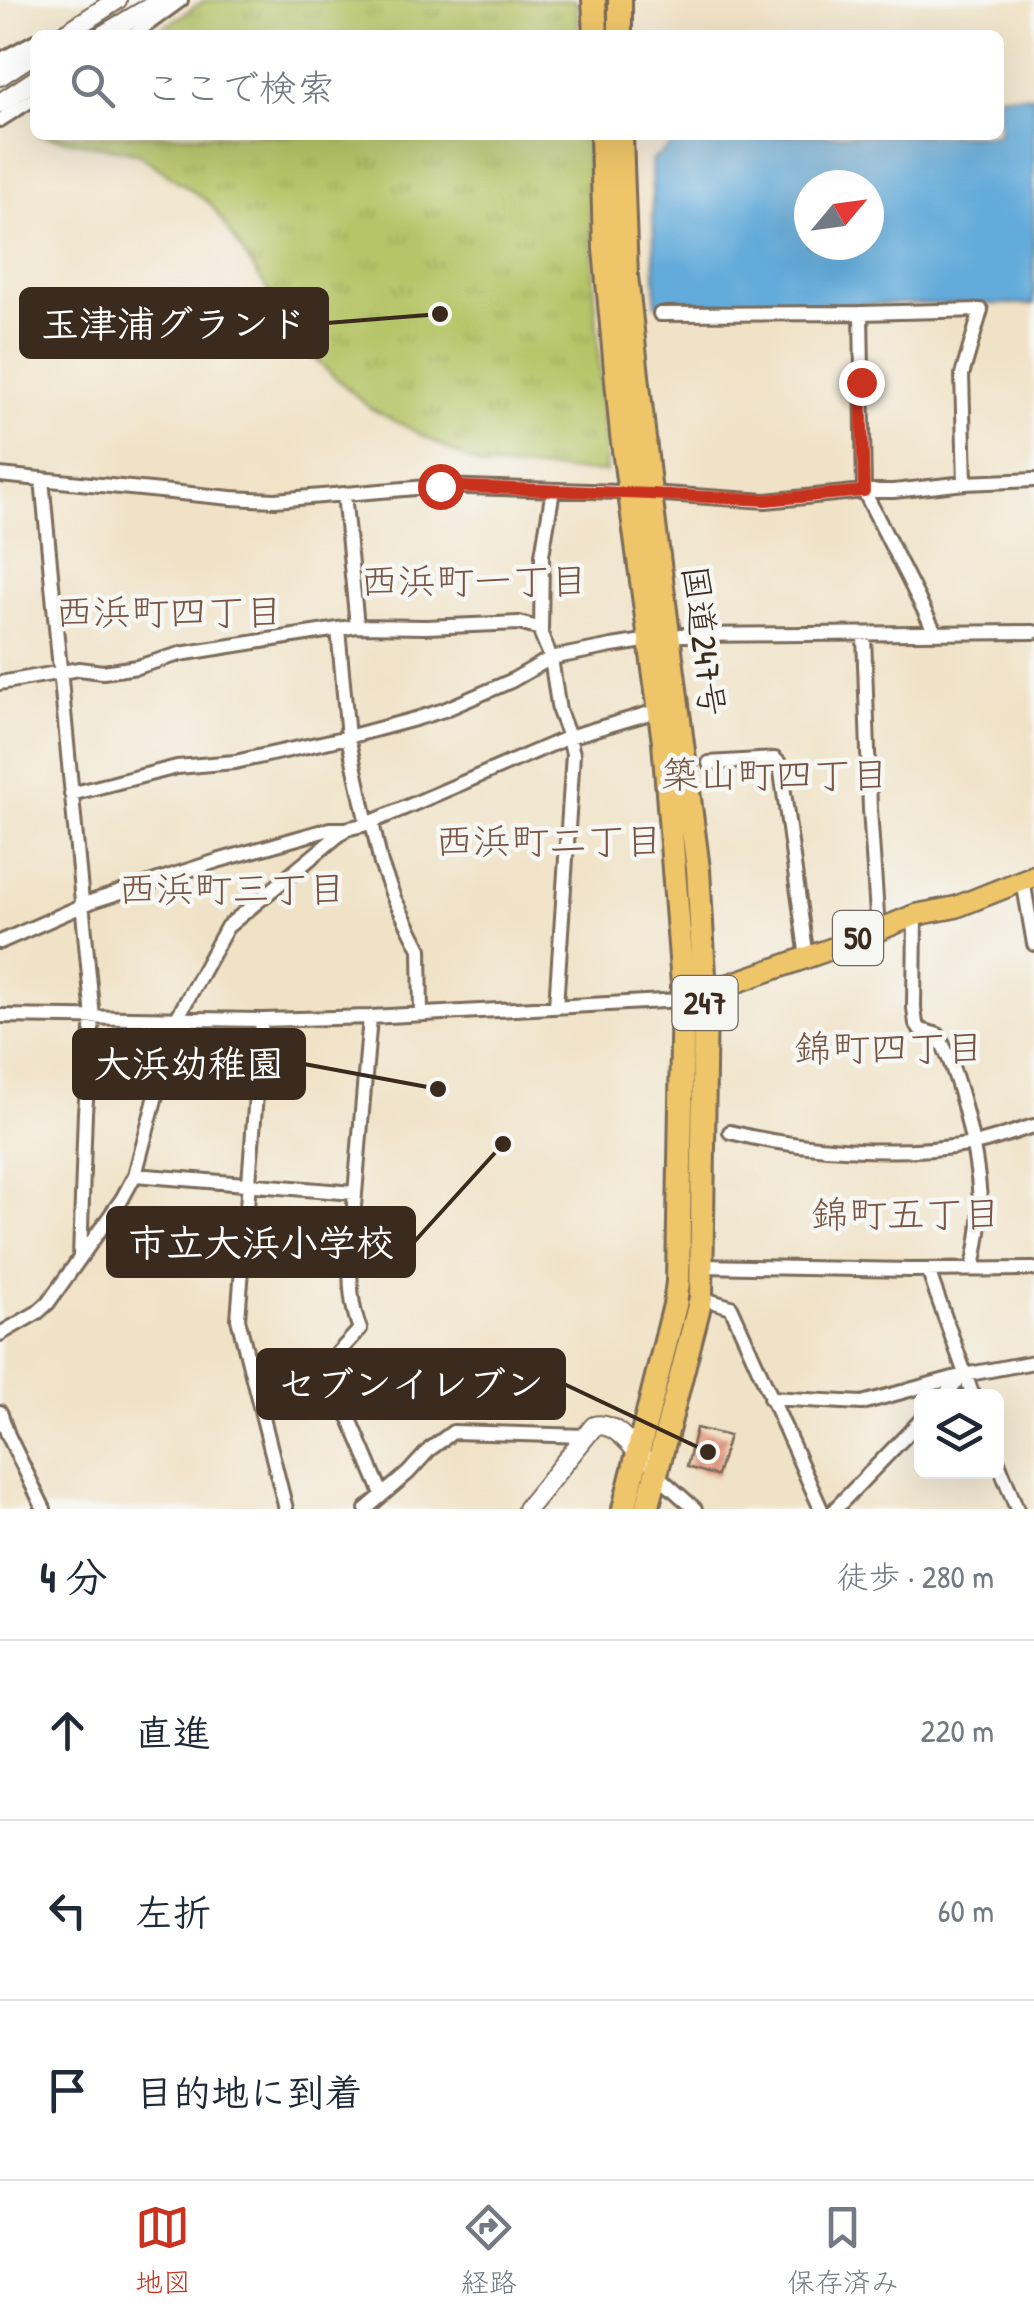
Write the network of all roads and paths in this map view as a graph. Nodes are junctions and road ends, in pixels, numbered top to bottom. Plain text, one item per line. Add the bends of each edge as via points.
1 (115, 0) edge
2 (162, 0) edge
3 (181, 0) edge
4 (594, 0) edge
5 (620, 0) edge
6 (57, 30) edge
7 (70, 30) edge
8 (111, 30) edge
9 (140, 30) edge
10 (596, 30) edge
11 (620, 30) edge
12 (30, 44) edge
13 (30, 56) edge
14 (0, 60) edge
15 (0, 76) edge
16 (30, 83) edge
17 (30, 101) edge
18 (0, 103) edge
19 (0, 120) edge
20 (602, 140) edge
21 (621, 140) edge
22 (860, 313) junction
23 (660, 314) dead end
24 (0, 475) edge
25 (42, 479) junction
26 (1034, 480) edge
27 (965, 483) junction
28 (553, 490) junction
29 (864, 491) junction
30 (640, 493) junction
31 (344, 494) junction
32 (357, 626) junction
33 (338, 629) junction
34 (541, 629) junction
35 (935, 632) junction
36 (1034, 632) edge
37 (864, 635) junction
38 (660, 639) junction
39 (551, 658) junction
40 (60, 672) junction
41 (0, 683) edge
42 (660, 710) junction
43 (348, 737) junction
44 (569, 737) junction
45 (709, 762) dead end
46 (72, 794) junction
47 (370, 823) junction
48 (346, 829) junction
49 (1028, 878) edge
50 (81, 906) junction
51 (915, 915) junction
52 (878, 930) junction
53 (0, 942) edge
54 (1034, 944) edge
55 (806, 958) junction
56 (694, 997) junction
57 (556, 1006) junction
58 (421, 1014) junction
59 (0, 1016) edge
60 (370, 1017) junction
61 (92, 1018) junction
62 (176, 1020) junction
63 (262, 1020) junction
64 (1034, 1126) edge
65 (730, 1132) dead end
66 (971, 1145) junction
67 (135, 1174) junction
68 (249, 1183) junction
69 (354, 1193) junction
70 (80, 1257) junction
71 (702, 1266) junction
72 (974, 1268) junction
73 (1034, 1269) edge
74 (928, 1270) junction
75 (702, 1298) junction
76 (0, 1334) edge
77 (1034, 1362) edge
78 (964, 1375) junction
79 (951, 1389) edge
80 (970, 1389) edge
81 (770, 1398) junction
82 (0, 1412) edge
83 (914, 1427) edge
84 (584, 1436) junction
85 (639, 1454) junction
86 (657, 1475) junction
87 (1004, 1477) edge
88 (382, 1494) junction
89 (44, 1509) edge
90 (286, 1509) edge
91 (366, 1509) edge
92 (526, 1509) edge
93 (624, 1509) edge
94 (646, 1509) edge
95 (696, 1509) edge
96 (821, 1509) edge
97 (835, 1509) edge
98 (1017, 1509) edge

1 - 6 street
1 - 7 street
2 - 8 street
3 - 9 street
4 - 10 highway
5 - 11 highway
12 - 14 street
13 - 15 street
16 - 18 street
17 - 19 street
20 - 30 highway, 国道247号 / 247 via 605,249
21 - 30 highway, 国道247号 / 247
22 - 23 street
22 - 27 street via 980,310 962,375
22 - 29 street
24 - 25 street
25 - 31 street via 231,498
25 - 40 street
26 - 27 street
27 - 29 street
28 - 30 street
28 - 31 street via 440,486
28 - 34 street via 542,554
29 - 30 street via 766,500
29 - 35 street
30 - 38 highway, 国道247号 / 247
31 - 32 street
32 - 33 street
32 - 34 street via 519,623
33 - 40 street via 138,667
33 - 43 street
34 - 39 street
35 - 36 street
35 - 37 street
37 - 38 street
37 - 52 street
38 - 39 street
38 - 42 highway, 国道247号 / 247
38 - 56 highway, 国道247号 / 247 via 698,869
39 - 43 street via 444,710
39 - 44 street
40 - 41 street
40 - 46 street
42 - 44 street
42 - 56 highway, 国道247号 / 247 via 683,984
43 - 46 street via 235,762 177,767
43 - 47 street
44 - 47 street
44 - 57 street
45 - 55 street via 780,764
46 - 50 street
47 - 48 street
47 - 58 street via 380,864 420,949
48 - 50 street
48 - 62 street via 227,927
49 - 51 main road, 50 via 956,908
49 - 54 street
50 - 53 street
50 - 61 street
51 - 52 main road, 50
51 - 66 street via 916,1024 938,1034 950,1057
52 - 55 main road, 50
55 - 56 main road, 50
56 - 57 street
56 - 71 highway, 国道247号 / 247
56 - 85 highway, 国道247号 / 247 via 678,1282
57 - 58 street
58 - 60 street
59 - 61 street
60 - 63 street
60 - 69 street
61 - 62 street
61 - 70 street
62 - 63 street
62 - 67 street
63 - 68 street
64 - 66 street
65 - 66 street via 764,1142 847,1149
66 - 72 street via 980,1199
67 - 68 street
67 - 70 street
68 - 69 street
68 - 90 street via 239,1327
69 - 88 street via 350,1283 360,1329 327,1365
70 - 76 street via 48,1303
71 - 74 street
71 - 75 highway, 国道247号 / 247
72 - 73 street
72 - 74 street
74 - 78 street
75 - 81 street via 731,1307
75 - 86 highway, 国道247号 / 247
77 - 78 street
78 - 79 street
78 - 80 street
78 - 81 street via 862,1404
81 - 96 street
82 - 89 street
83 - 97 street
84 - 85 street via 605,1425
84 - 88 street via 453,1432
84 - 92 street
85 - 86 street
85 - 93 highway, 国道247号 / 247
86 - 94 highway, 国道247号 / 247
86 - 95 street
87 - 98 street
88 - 91 street

